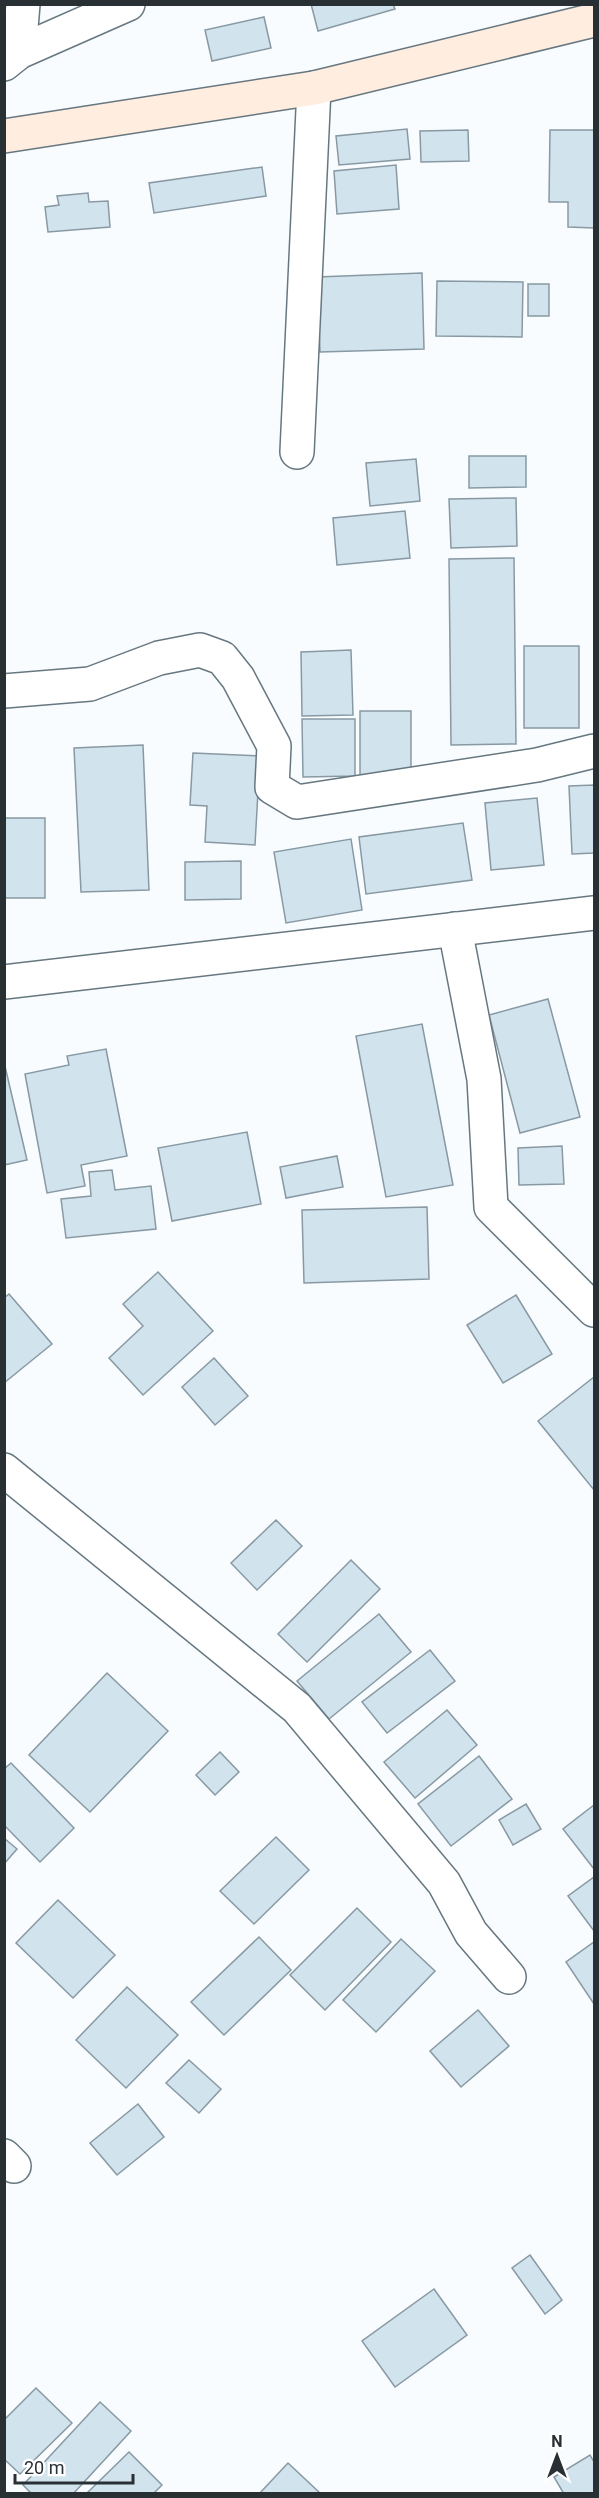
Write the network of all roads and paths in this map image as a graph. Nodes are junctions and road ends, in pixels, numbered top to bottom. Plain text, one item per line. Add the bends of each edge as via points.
1 (23, 4) edge
2 (128, 4) edge
3 (594, 20) edge
4 (12, 58) edge
5 (314, 88) junction
6 (4, 136) edge
7 (297, 452) dead end
8 (4, 691) edge
9 (594, 751) edge
10 (594, 913) edge
11 (454, 929) junction
12 (4, 982) edge
13 (594, 1310) edge
14 (4, 1470) edge
15 (509, 1977) dead end

1 - 4 street
2 - 4 street
3 - 5 main road
5 - 6 main road
5 - 7 street
8 - 9 street via 90,684 159,658 200,650 222,657 238,678 274,746 272,787 297,802 537,765
10 - 11 street
11 - 12 street
11 - 13 street via 483,1079 491,1207
14 - 15 street via 297,1708 444,1883 471,1933

